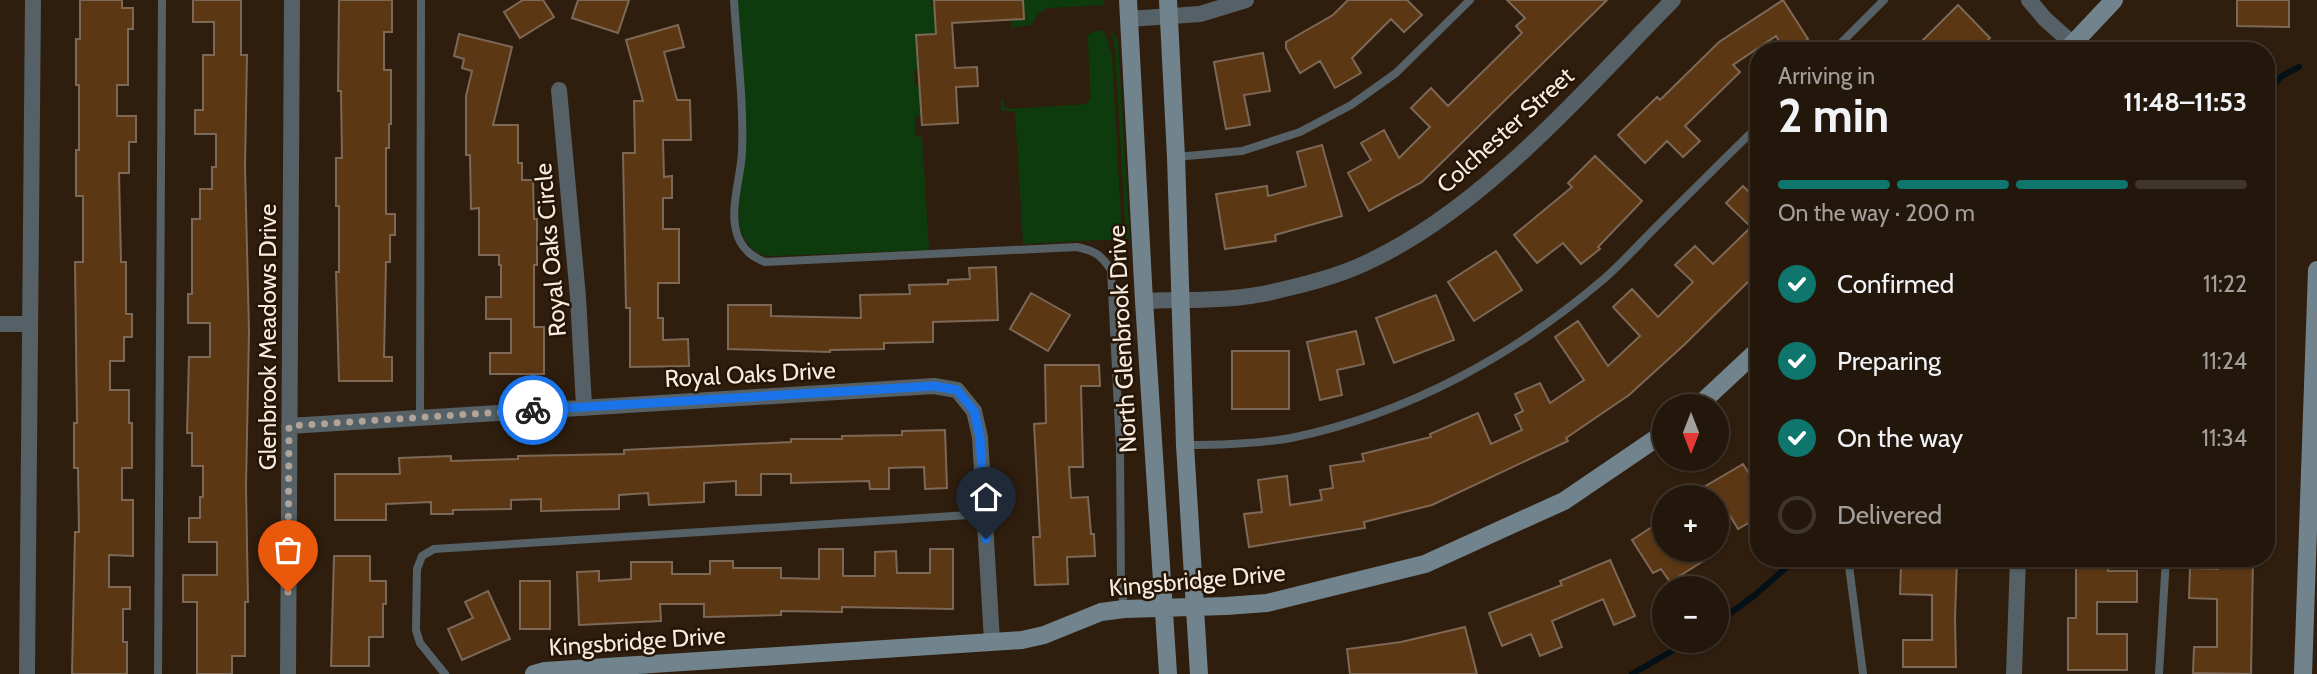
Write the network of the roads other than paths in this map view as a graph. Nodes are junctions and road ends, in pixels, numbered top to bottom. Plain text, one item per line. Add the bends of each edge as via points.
1 (33, 0) edge
2 (162, 0) edge
3 (292, 0) edge
4 (421, 0) edge
5 (734, 0) edge
6 (1128, 0) edge
7 (1247, 0) edge
8 (1470, 0) edge
9 (1673, 0) edge
10 (1884, 0) edge
11 (2029, 0) edge
12 (2114, 0) edge
13 (1168, 9) edge
14 (1129, 19) junction
15 (1842, 42) edge
16 (2065, 42) edge
17 (2074, 42) edge
18 (559, 90) dead end
19 (1750, 134) edge
20 (1176, 158) junction
21 (2317, 270) edge
22 (1179, 300) junction
23 (1143, 301) junction
24 (0, 324) edge
25 (29, 324) junction
26 (1750, 357) edge
27 (2315, 367) edge
28 (1711, 394) edge
29 (583, 406) junction
30 (420, 418) junction
31 (289, 426) junction
32 (1652, 441) edge
33 (1185, 445) junction
34 (2313, 510) edge
35 (985, 513) junction
36 (1849, 567) edge
37 (2018, 567) edge
38 (2166, 567) edge
39 (1196, 607) junction
40 (1163, 608) junction
41 (1124, 609) junction
42 (992, 641) junction
43 (27, 674) edge
44 (158, 674) edge
45 (288, 674) edge
46 (445, 674) edge
47 (534, 674) edge
48 (1168, 674) edge
49 (1199, 674) edge
50 (1863, 674) edge
51 (2014, 674) edge
52 (2160, 674) edge
53 (2303, 674) edge

1 - 25 street
2 - 44 lane
3 - 31 street, Glenbrook Meadows Drive
4 - 30 lane
5 - 41 lane via 742,151 735,217 738,237 755,258 765,262 1077,247 1102,256 1111,270
6 - 14 street, North Glenbrook Drive
7 - 13 street via 1200,14
8 - 20 lane via 1396,73 1351,105 1300,132 1242,151
9 - 22 street, Colchester Street via 1527,148 1477,192 1405,243 1354,268 1276,292
10 - 15 lane
11 - 16 street
12 - 17 street
13 - 14 street
13 - 20 street
14 - 23 street, North Glenbrook Drive
18 - 29 street, Royal Oaks Circle
19 - 33 lane via 1606,277 1494,359 1384,411 1337,425 1290,438
20 - 22 street
21 - 27 street
22 - 23 street, Colchester Street
22 - 33 street
23 - 40 street, North Glenbrook Drive
24 - 25 street
25 - 43 street
26 - 28 street
27 - 34 street
29 - 30 street, Royal Oaks Drive
29 - 35 street, Royal Oaks Drive via 934,386 957,390 974,411 980,437
30 - 31 street, Royal Oaks Drive
31 - 45 street, Glenbrook Meadows Drive
32 - 39 street, Kingsbridge Drive via 1564,501 1425,564 1267,603
33 - 39 street
34 - 53 street
35 - 42 street, Royal Oaks Drive
35 - 46 lane via 434,549 422,556 417,569 416,630 420,643
36 - 50 lane
37 - 51 street
38 - 52 lane
39 - 40 street, Kingsbridge Drive
39 - 49 street
40 - 41 street, Kingsbridge Drive
40 - 48 street, North Glenbrook Drive
41 - 42 street, Kingsbridge Drive via 1082,618 1044,635
42 - 47 street, Kingsbridge Drive

